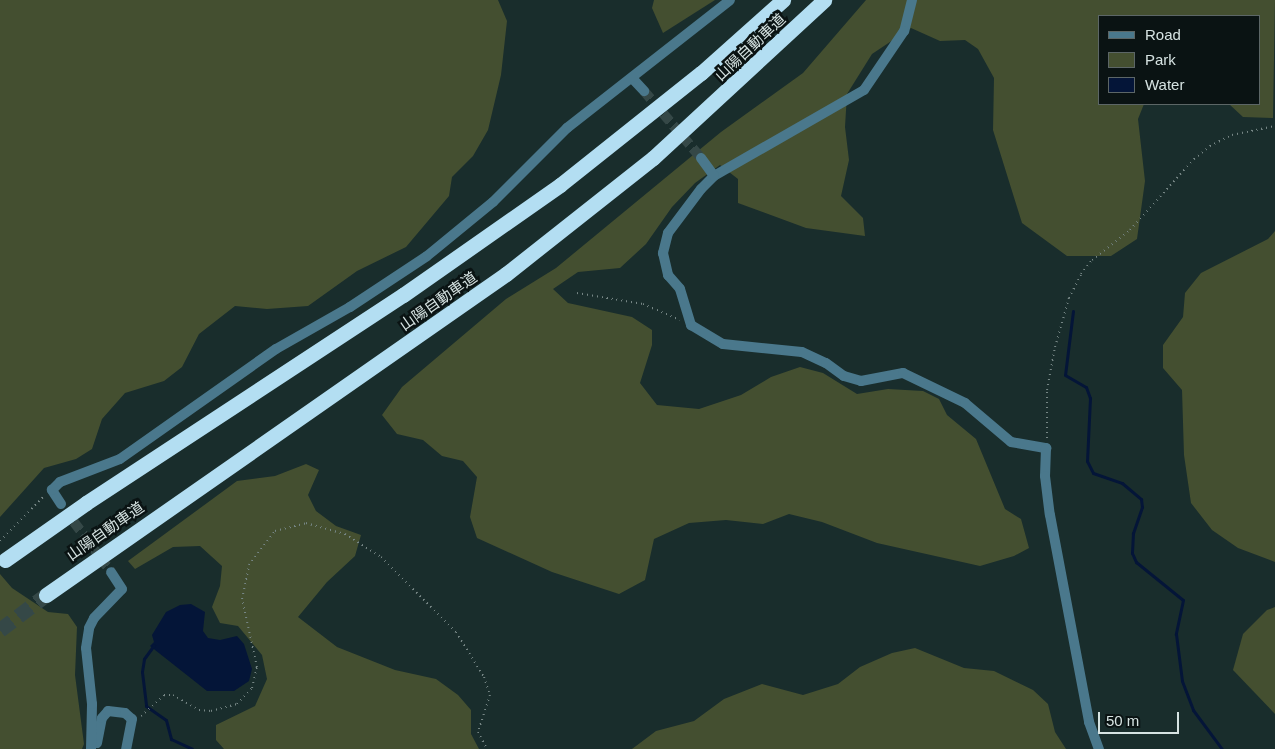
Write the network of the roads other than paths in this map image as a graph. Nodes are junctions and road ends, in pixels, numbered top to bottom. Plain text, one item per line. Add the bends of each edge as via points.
1 (730, 0) edge
2 (783, 0) edge
3 (824, 0) edge
4 (912, 0) edge
5 (632, 78) junction
6 (644, 91) tunnel mouth
7 (701, 158) tunnel mouth
8 (714, 176) junction
9 (61, 504) tunnel mouth
10 (6, 560) dead end
11 (111, 572) tunnel mouth
12 (46, 596) tunnel mouth
13 (91, 749) edge
14 (96, 749) edge
15 (126, 749) edge
16 (1099, 749) edge

1 - 5 street
2 - 10 highway, 山陽自動車道 via 701,73 552,191 419,284 94,498
3 - 12 highway, 山陽自動車道 via 653,158 513,268
4 - 8 street via 904,31 864,90
5 - 6 street
5 - 9 street via 567,128 493,202 427,256 350,307 276,349 120,459 92,472 78,474 52,490
7 - 8 street
8 - 16 street via 668,233 663,253 668,275 680,289 691,325 723,344 802,352 844,376 860,381 903,373 965,403 1011,442 1046,448 1045,476 1050,515 1089,722
11 - 13 street via 122,589 94,618 86,648 92,704
14 - 15 street via 102,718 108,711 125,713 132,719

